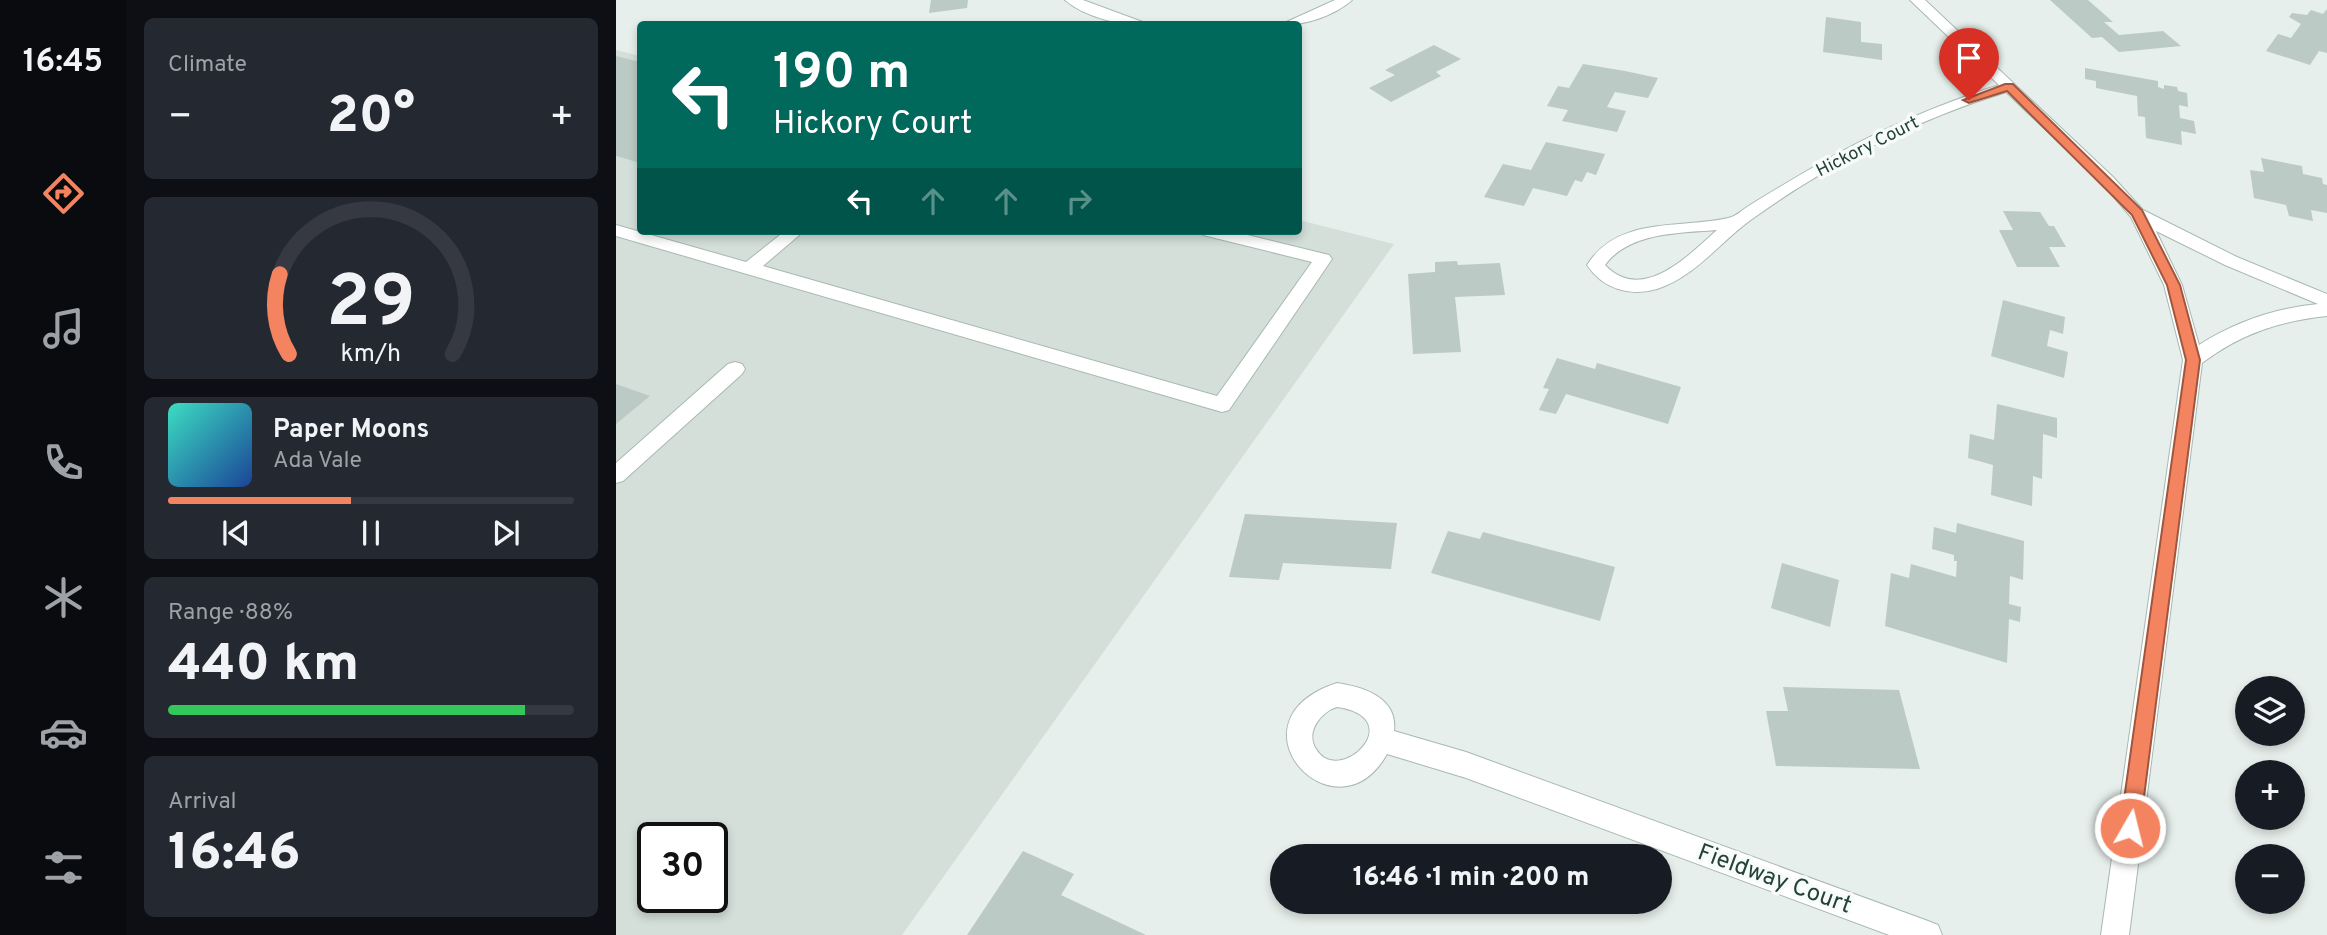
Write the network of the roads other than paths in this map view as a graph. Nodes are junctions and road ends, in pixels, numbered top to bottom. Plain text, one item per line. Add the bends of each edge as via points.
1 (1072, 0) edge
2 (1345, 0) edge
3 (1917, 0) edge
4 (1127, 21) edge
5 (1299, 21) edge
6 (2009, 87) junction
7 (2137, 213) junction
8 (1733, 223) junction
9 (616, 230) edge
10 (791, 235) edge
11 (1225, 235) edge
12 (747, 270) junction
13 (2327, 301) edge
14 (2327, 310) edge
15 (2193, 360) junction
16 (736, 369) dead end
17 (616, 475) edge
18 (1382, 740) dead end
19 (1928, 935) edge
20 (2115, 935) edge

1 - 4 street
2 - 5 street
3 - 6 street
6 - 7 street
6 - 8 street, Hickory Court via 1955,104 1861,147
7 - 13 street via 2186,241
7 - 15 street via 2174,285
8 - 8 street, Hickory Court via 1642,234 1611,246 1596,265 1612,281 1649,285 1683,268
9 - 12 street
10 - 12 street
11 - 12 street via 1323,259 1222,405
14 - 15 street via 2298,312 2236,331
15 - 20 street
16 - 17 street
18 - 19 street, Fieldway Court via 1466,765

